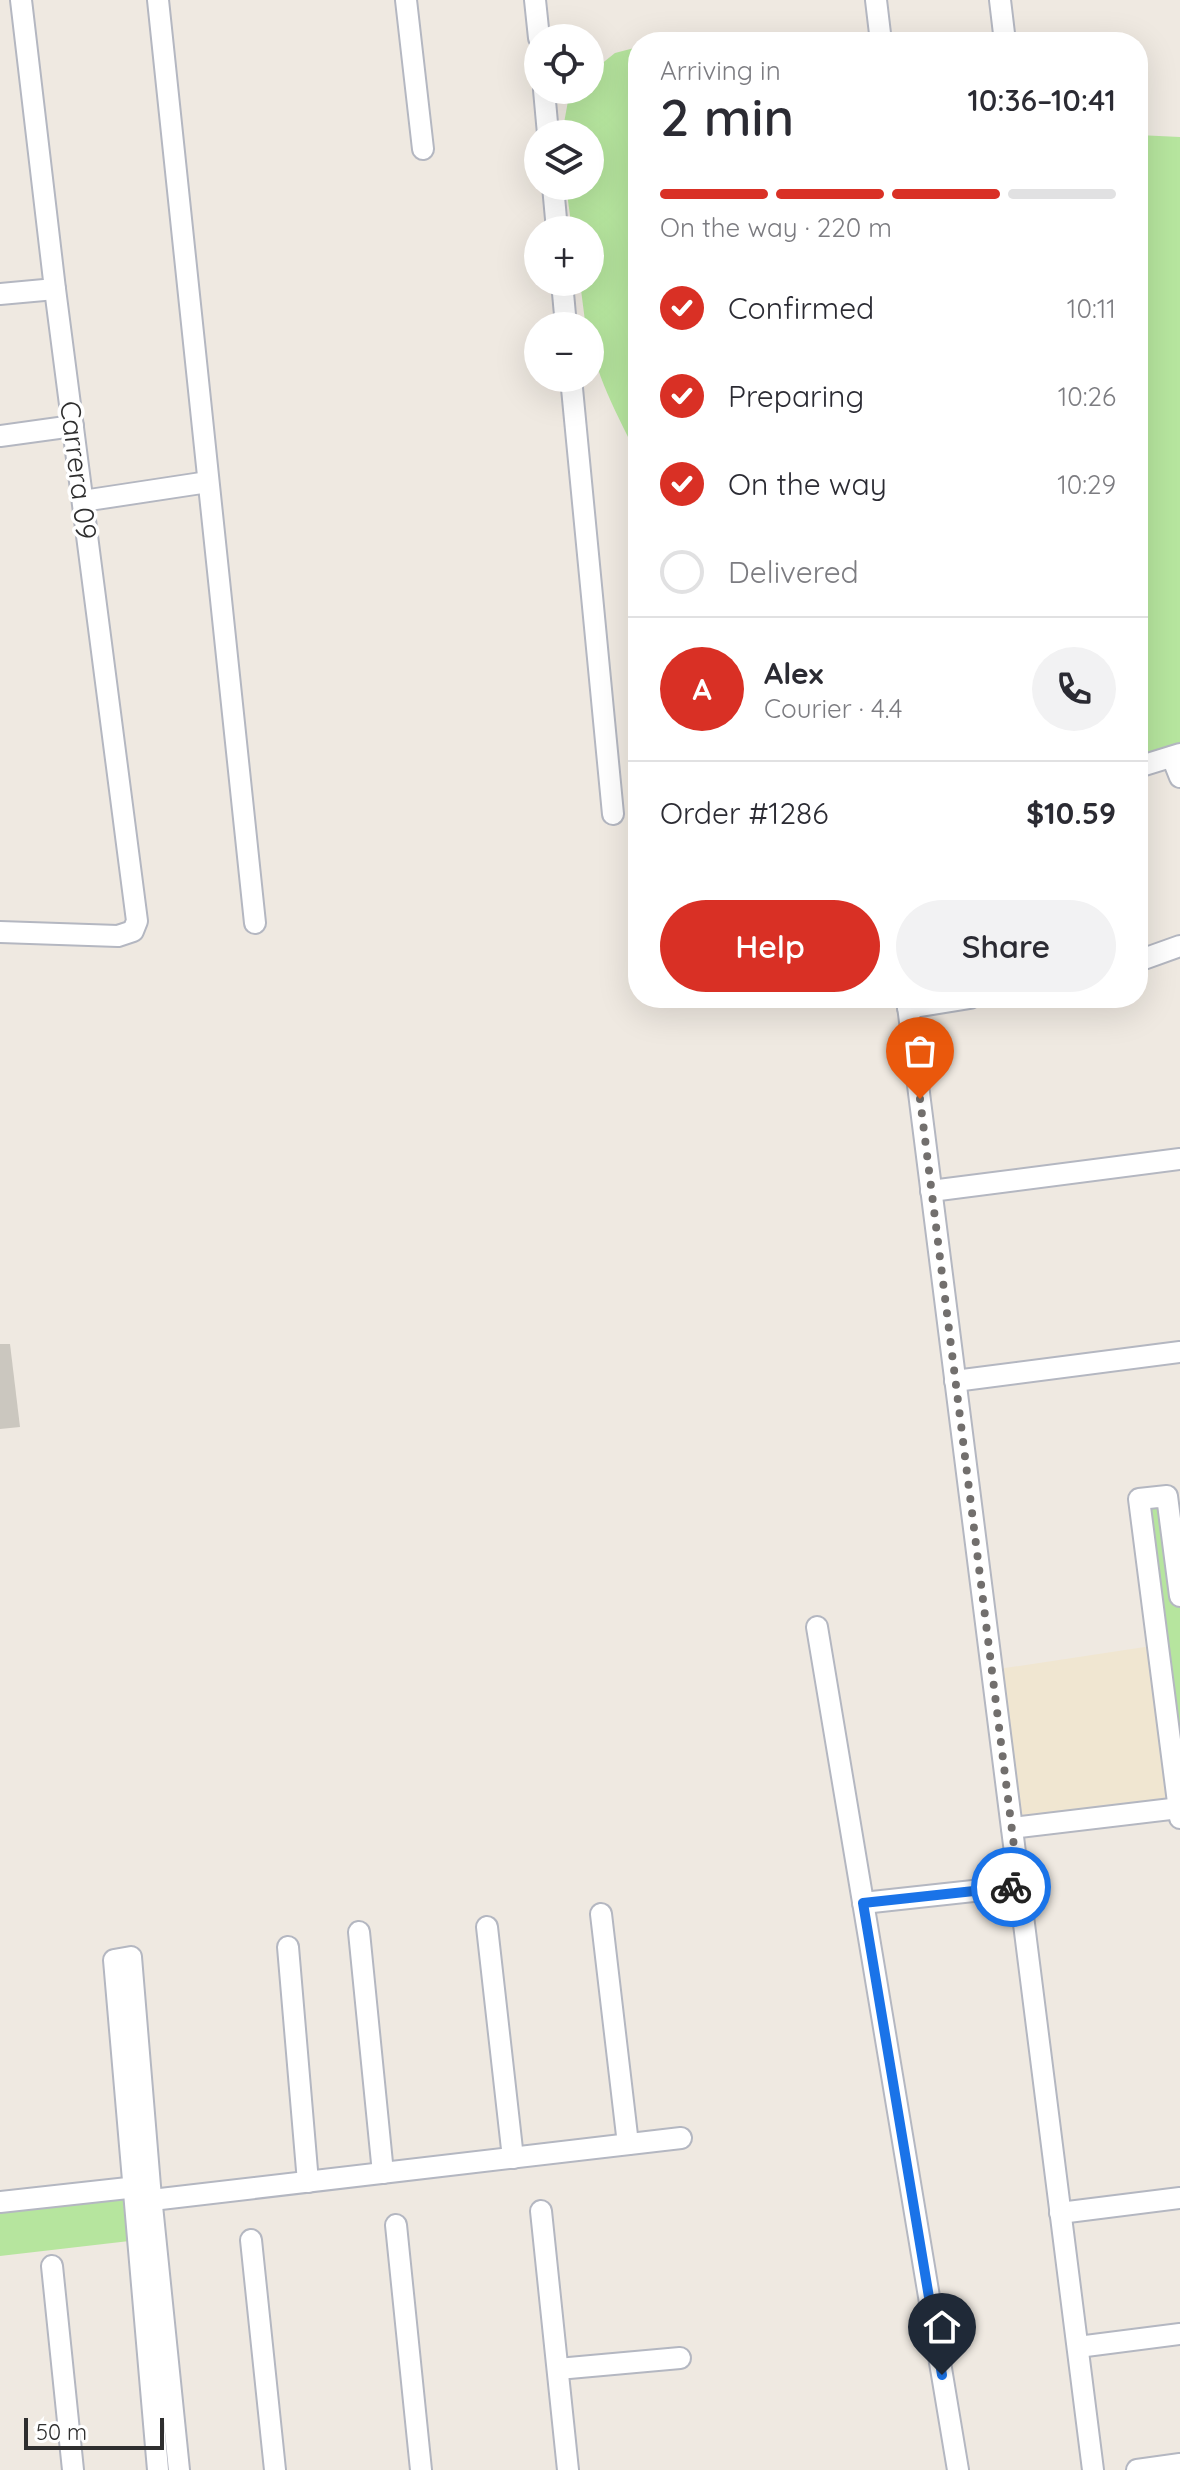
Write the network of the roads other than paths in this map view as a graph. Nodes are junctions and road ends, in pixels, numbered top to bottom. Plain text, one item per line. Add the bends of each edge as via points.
1 (21, 0) edge
2 (158, 0) edge
3 (406, 0) edge
4 (535, 0) edge
5 (876, 0) edge
6 (1000, 0) edge
7 (538, 24) edge
8 (880, 32) edge
9 (1004, 32) edge
10 (423, 149) dead end
11 (55, 289) junction
12 (0, 294) edge
13 (572, 392) edge
14 (73, 426) junction
15 (0, 436) edge
16 (208, 482) junction
17 (83, 501) junction
18 (1176, 755) edge
19 (1148, 764) edge
20 (1180, 777) edge
21 (613, 814) dead end
22 (255, 923) dead end
23 (0, 932) edge
24 (1180, 946) edge
25 (1148, 957) edge
26 (908, 1008) edge
27 (1180, 1159) edge
28 (931, 1191) junction
29 (1180, 1352) edge
30 (955, 1381) junction
31 (1180, 1596) edge
32 (817, 1627) dead end
33 (1180, 1811) edge
34 (1012, 1828) junction
35 (1019, 1886) junction
36 (863, 1903) junction
37 (601, 1914) dead end
38 (487, 1927) dead end
39 (359, 1932) dead end
40 (288, 1947) dead end
41 (681, 2138) dead end
42 (628, 2144) junction
43 (513, 2158) junction
44 (383, 2173) junction
45 (308, 2182) junction
46 (145, 2191) junction
47 (1180, 2198) edge
48 (0, 2202) edge
49 (541, 2211) dead end
50 (1060, 2213) junction
51 (396, 2225) dead end
52 (251, 2240) dead end
53 (52, 2266) dead end
54 (1180, 2334) edge
55 (1078, 2347) junction
56 (680, 2358) dead end
57 (558, 2369) junction
58 (1180, 2464) edge
59 (73, 2470) edge
60 (158, 2470) edge
61 (179, 2470) edge
62 (275, 2470) edge
63 (421, 2470) edge
64 (568, 2470) edge
65 (958, 2470) edge
66 (1093, 2470) edge
67 (1137, 2470) edge

1 - 11 street, Carrera 09
2 - 16 street
3 - 10 street
4 - 7 street
5 - 8 street
6 - 9 street
11 - 12 street
11 - 14 street, Carrera 09
13 - 21 street
14 - 15 street
14 - 17 street, Carrera 09
16 - 17 street
16 - 22 street
17 - 23 street, Carrera 09 via 137,921 127,934
18 - 19 street
18 - 20 street
24 - 25 street
26 - 28 street
27 - 28 street
28 - 30 street
29 - 30 street
30 - 34 street
31 - 33 street via 1167,1496 1139,1499
32 - 36 street
33 - 34 street
34 - 35 street
35 - 36 street
35 - 50 street
36 - 65 street
37 - 42 street
38 - 43 street
39 - 44 street
40 - 45 street
41 - 42 street
42 - 43 street
43 - 44 street
44 - 45 street
45 - 46 street
46 - 46 street via 131,1957 114,1960
46 - 48 street
46 - 60 street
46 - 61 street
47 - 50 street
49 - 57 street
50 - 55 street
51 - 63 street
52 - 62 street
53 - 59 street
54 - 55 street
55 - 66 street
56 - 57 street
57 - 64 street
58 - 67 street

